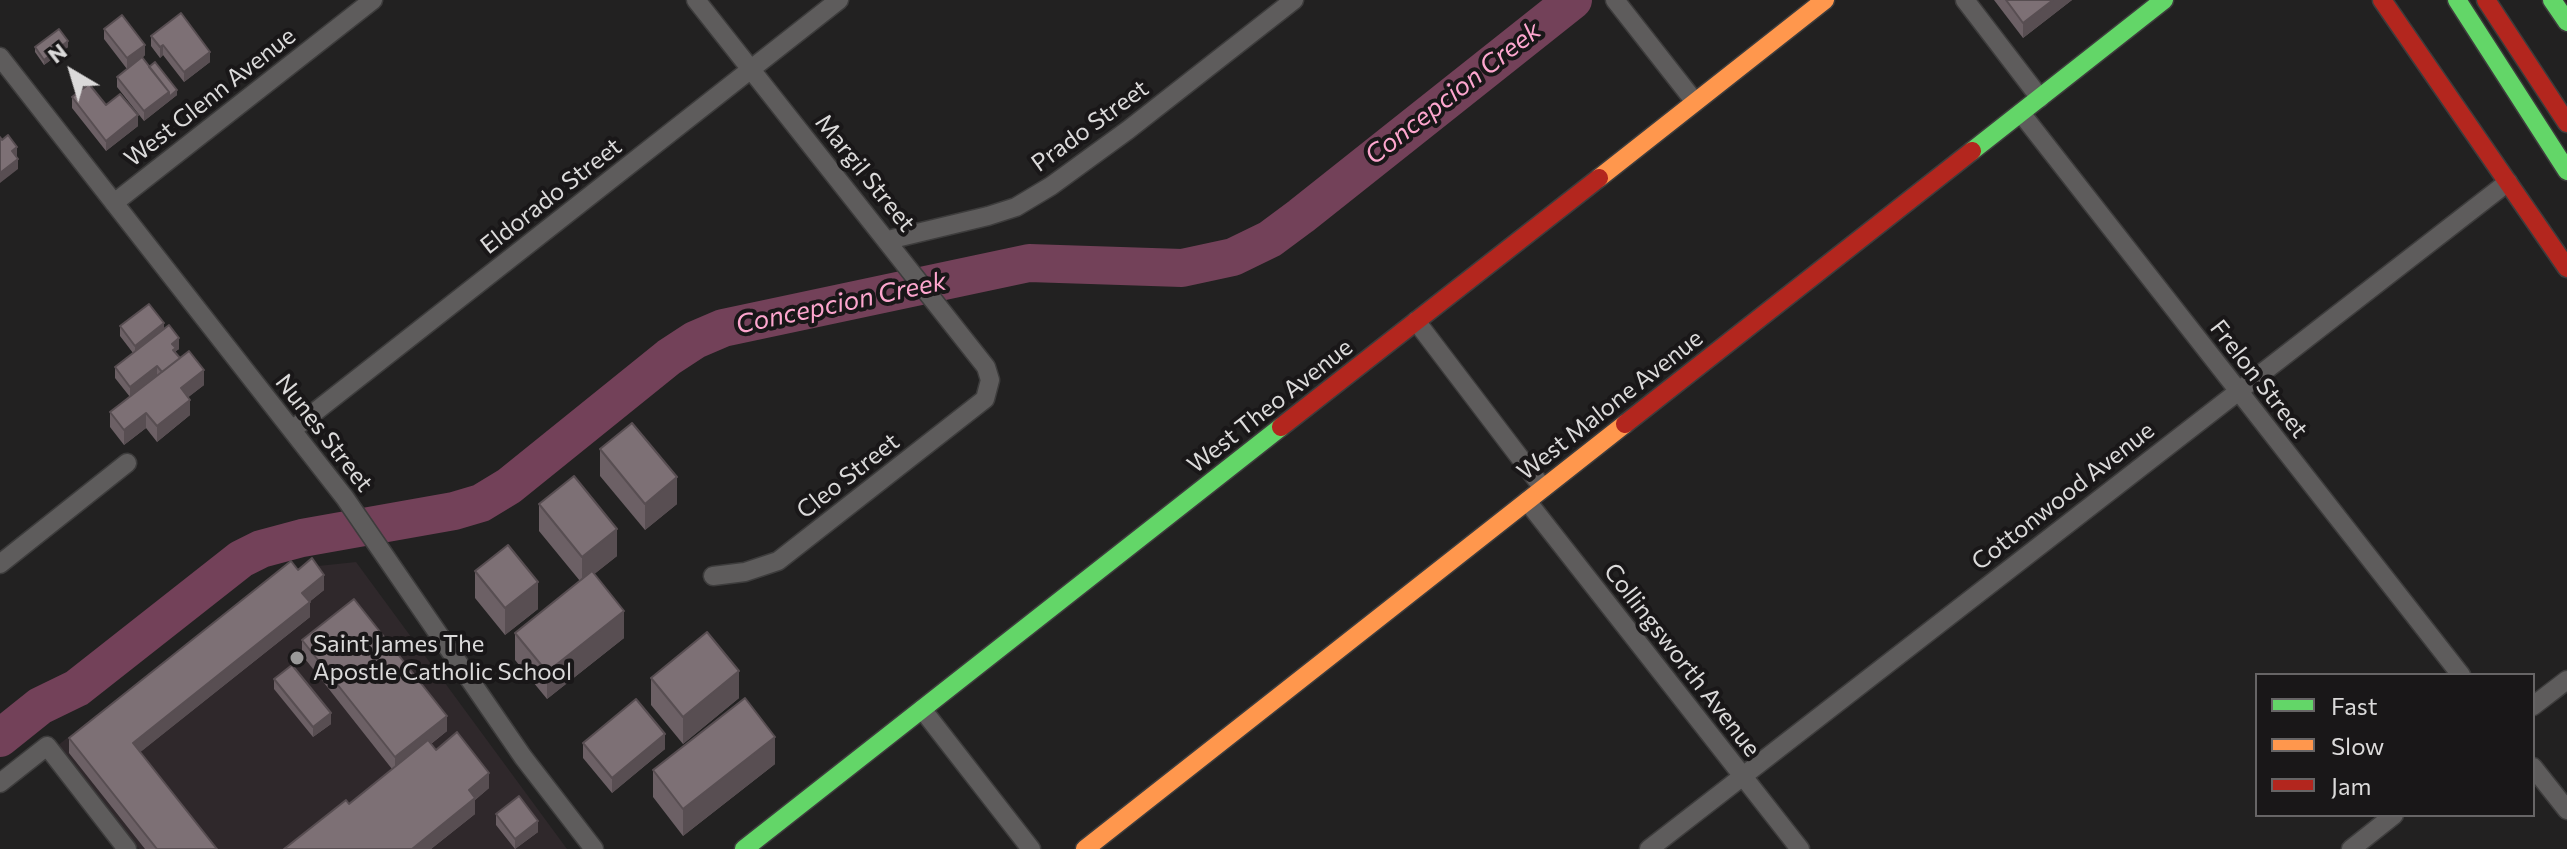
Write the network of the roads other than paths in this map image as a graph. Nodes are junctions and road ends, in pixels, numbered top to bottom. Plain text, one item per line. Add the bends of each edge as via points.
1 (373, 0) edge
2 (696, 0) edge
3 (839, 0) edge
4 (1294, 0) edge
5 (1825, 0) edge
6 (1965, 0) edge
7 (2164, 0) edge
8 (2382, 0) edge
9 (2457, 0) edge
10 (2486, 0) edge
11 (2552, 0) edge
12 (1616, 1) edge
13 (2567, 22) edge
14 (0, 57) edge
15 (751, 69) junction
16 (2040, 98) junction
17 (1695, 102) junction
18 (2021, 113) junction
19 (2567, 123) edge
20 (2567, 171) edge
21 (2508, 182) junction
22 (114, 203) junction
23 (888, 240) junction
24 (2567, 268) edge
25 (1416, 321) junction
26 (990, 380) joint
27 (2238, 391) junction
28 (292, 430) junction
29 (127, 463) dead end
30 (1543, 488) junction
31 (1527, 501) junction
32 (0, 564) edge
33 (713, 576) dead end
34 (2459, 673) edge
35 (2567, 680) edge
36 (2535, 704) edge
37 (922, 709) junction
38 (2535, 770) edge
39 (1742, 775) junction
40 (0, 783) edge
41 (2567, 810) edge
42 (2391, 817) edge
43 (127, 849) edge
44 (594, 849) edge
45 (744, 849) edge
46 (1031, 849) edge
47 (1085, 849) edge
48 (1649, 849) edge
49 (1800, 849) edge
50 (2351, 849) edge

1 - 22 street, West Glenn Avenue
2 - 15 street, Margil Street
3 - 15 street, Eldorado Street
4 - 23 street, Prado Street via 1128,130 1016,207
5 - 17 main road, West Theo Avenue
6 - 16 street
7 - 16 main road, West Malone Avenue
8 - 21 main road
9 - 20 main road
10 - 19 main road
11 - 13 main road
12 - 17 street
14 - 22 street, Nunes Street
15 - 23 street, Margil Street
15 - 28 street, Eldorado Street
16 - 18 main road, West Malone Avenue
17 - 25 main road, West Theo Avenue
18 - 27 street, Frelon Street
18 - 30 main road, West Malone Avenue
21 - 24 main road
21 - 27 street, Cottonwood Avenue
22 - 28 street, Nunes Street
23 - 26 street, Margil Street via 986,367
25 - 30 street
25 - 37 main road, West Theo Avenue
26 - 33 street, Cleo Street via 985,399 778,561
27 - 34 street, Frelon Street
27 - 39 street, Cottonwood Avenue
28 - 44 street, Nunes Street
29 - 32 street
30 - 31 main road, West Malone Avenue
31 - 39 street, Collingsworth Avenue
31 - 47 main road, West Malone Avenue
35 - 36 street
37 - 45 main road, West Theo Avenue
37 - 46 street
38 - 41 street
39 - 48 street, Cottonwood Avenue
39 - 49 street, Collingsworth Avenue
40 - 43 street via 47,746
42 - 50 street

